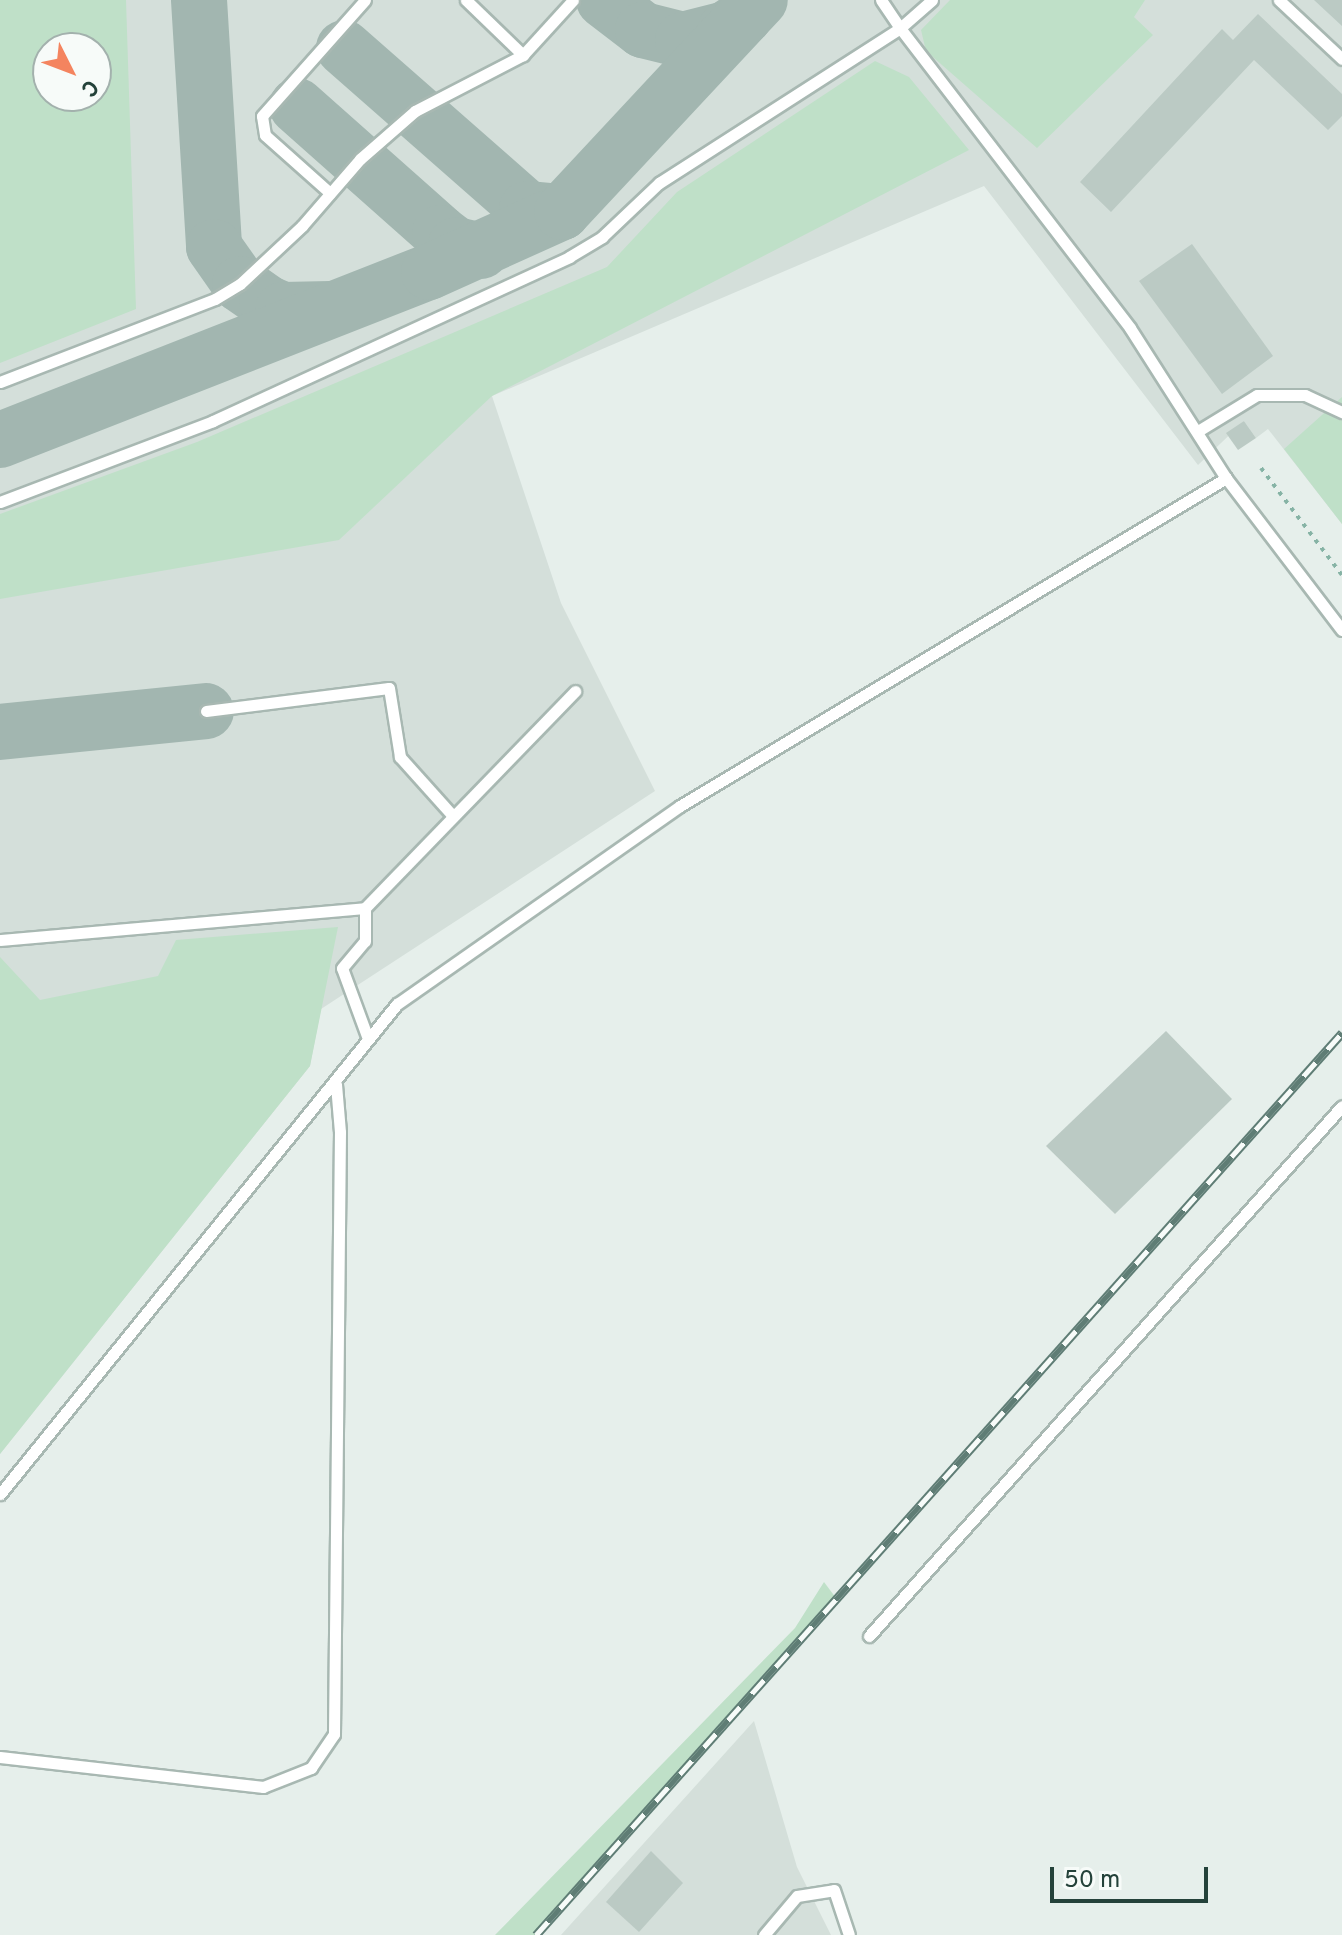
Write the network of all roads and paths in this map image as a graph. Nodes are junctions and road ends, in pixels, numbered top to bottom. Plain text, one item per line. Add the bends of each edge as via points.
1 (365, 0) edge
2 (466, 0) edge
3 (573, 0) edge
4 (881, 0) edge
5 (932, 0) edge
6 (1279, 0) edge
7 (900, 28) junction
8 (523, 55) junction
9 (1342, 59) edge
10 (330, 193) junction
11 (0, 382) edge
12 (1342, 412) edge
13 (1198, 431) junction
14 (1261, 468) dead end
15 (1226, 478) junction
16 (0, 502) edge
17 (1342, 575) edge
18 (1342, 630) edge
19 (575, 691) dead end
20 (206, 711) dead end
21 (452, 815) junction
22 (365, 908) junction
23 (0, 940) edge
24 (367, 1036) junction
25 (336, 1084) junction
26 (1342, 1106) edge
27 (0, 1494) edge
28 (869, 1636) dead end
29 (0, 1757) edge
30 (764, 1935) edge
31 (849, 1935) edge

1 - 10 lane via 262,116 265,135
2 - 8 lane
3 - 8 lane
4 - 7 lane
5 - 7 lane
6 - 9 lane
7 - 13 lane via 1130,328
7 - 16 lane via 659,183 602,237 569,257 213,421
8 - 10 lane via 415,111
10 - 11 lane via 240,284 215,299
12 - 13 lane via 1305,395 1257,395
13 - 15 lane
14 - 17 path
15 - 18 lane
15 - 24 lane via 680,806 397,1004
19 - 21 lane
20 - 21 lane via 389,688 400,757
21 - 22 lane
22 - 23 lane
22 - 24 lane via 365,941 342,968
24 - 25 lane
25 - 27 lane
25 - 29 lane via 340,1132 334,1734 311,1768 263,1787
26 - 28 lane
30 - 31 lane via 797,1896 834,1890

